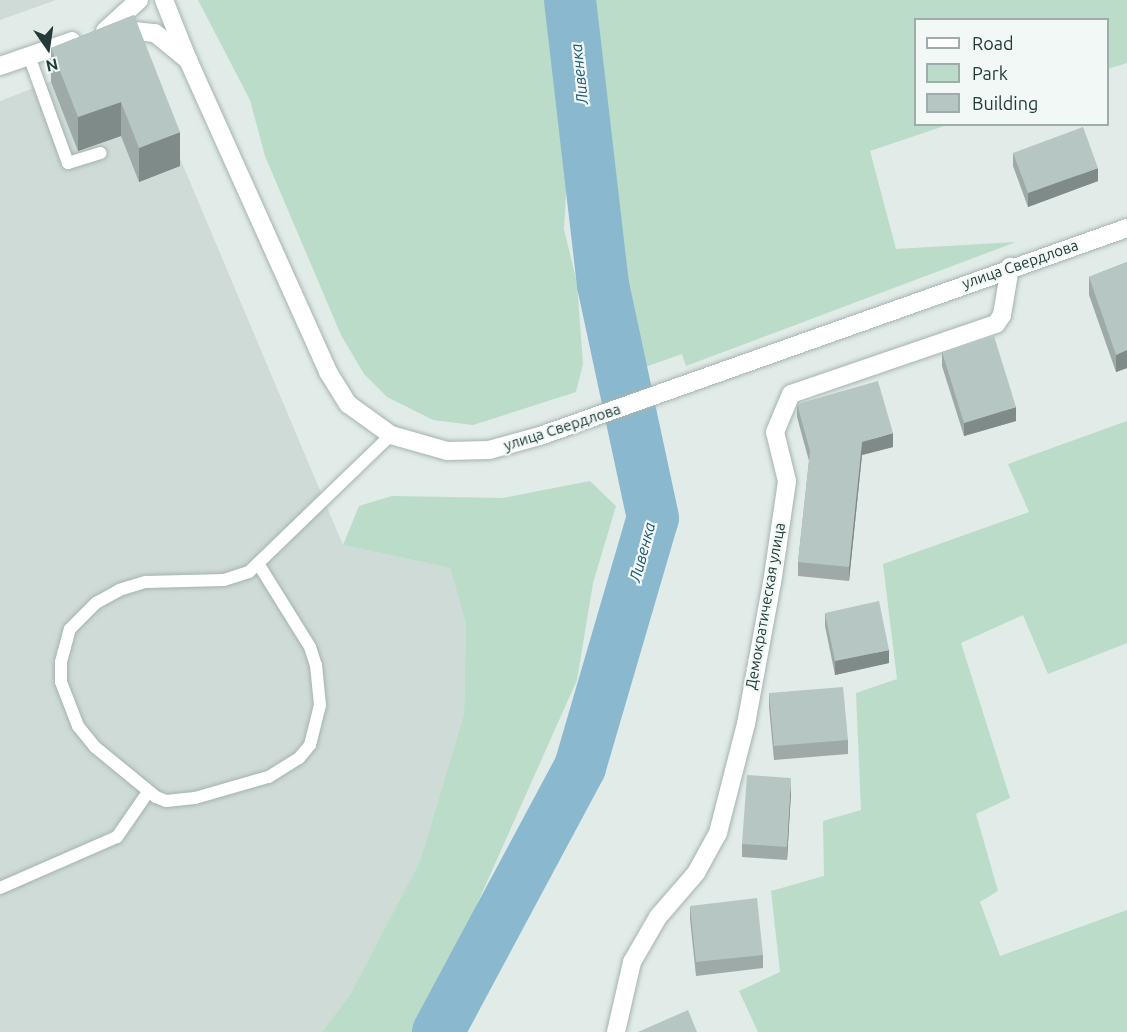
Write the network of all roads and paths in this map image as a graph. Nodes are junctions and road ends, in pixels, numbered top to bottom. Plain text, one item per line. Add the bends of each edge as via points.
1 (139, 0) edge
2 (164, 0) edge
3 (105, 31) junction
4 (29, 56) junction
5 (188, 60) junction
6 (0, 66) edge
7 (100, 153) dead end
8 (1127, 228) edge
9 (1010, 267) junction
10 (392, 435) junction
11 (259, 565) junction
12 (148, 792) junction
13 (0, 888) edge
14 (616, 1032) edge

1 - 3 street
2 - 5 street
3 - 4 street
3 - 5 street, улица Свердлова via 146,30 170,42
4 - 6 street
4 - 7 lane via 68,163
5 - 10 street, улица Свердлова via 328,372 348,404
8 - 9 street, улица Свердлова
9 - 10 street, улица Свердлова via 540,436 465,452 447,452
9 - 14 street, Демократическая улица via 1002,315 987,329 791,394 775,432 787,481 772,583 746,724 718,833 696,873 658,917 632,962
10 - 11 lane
11 - 12 lane via 310,647 316,665 320,705 310,745 286,768 240,786 177,801 166,801
11 - 12 lane via 224,580 146,582 119,591 96,603 70,629 61,662 61,682 71,713 85,737
12 - 13 lane via 117,837

